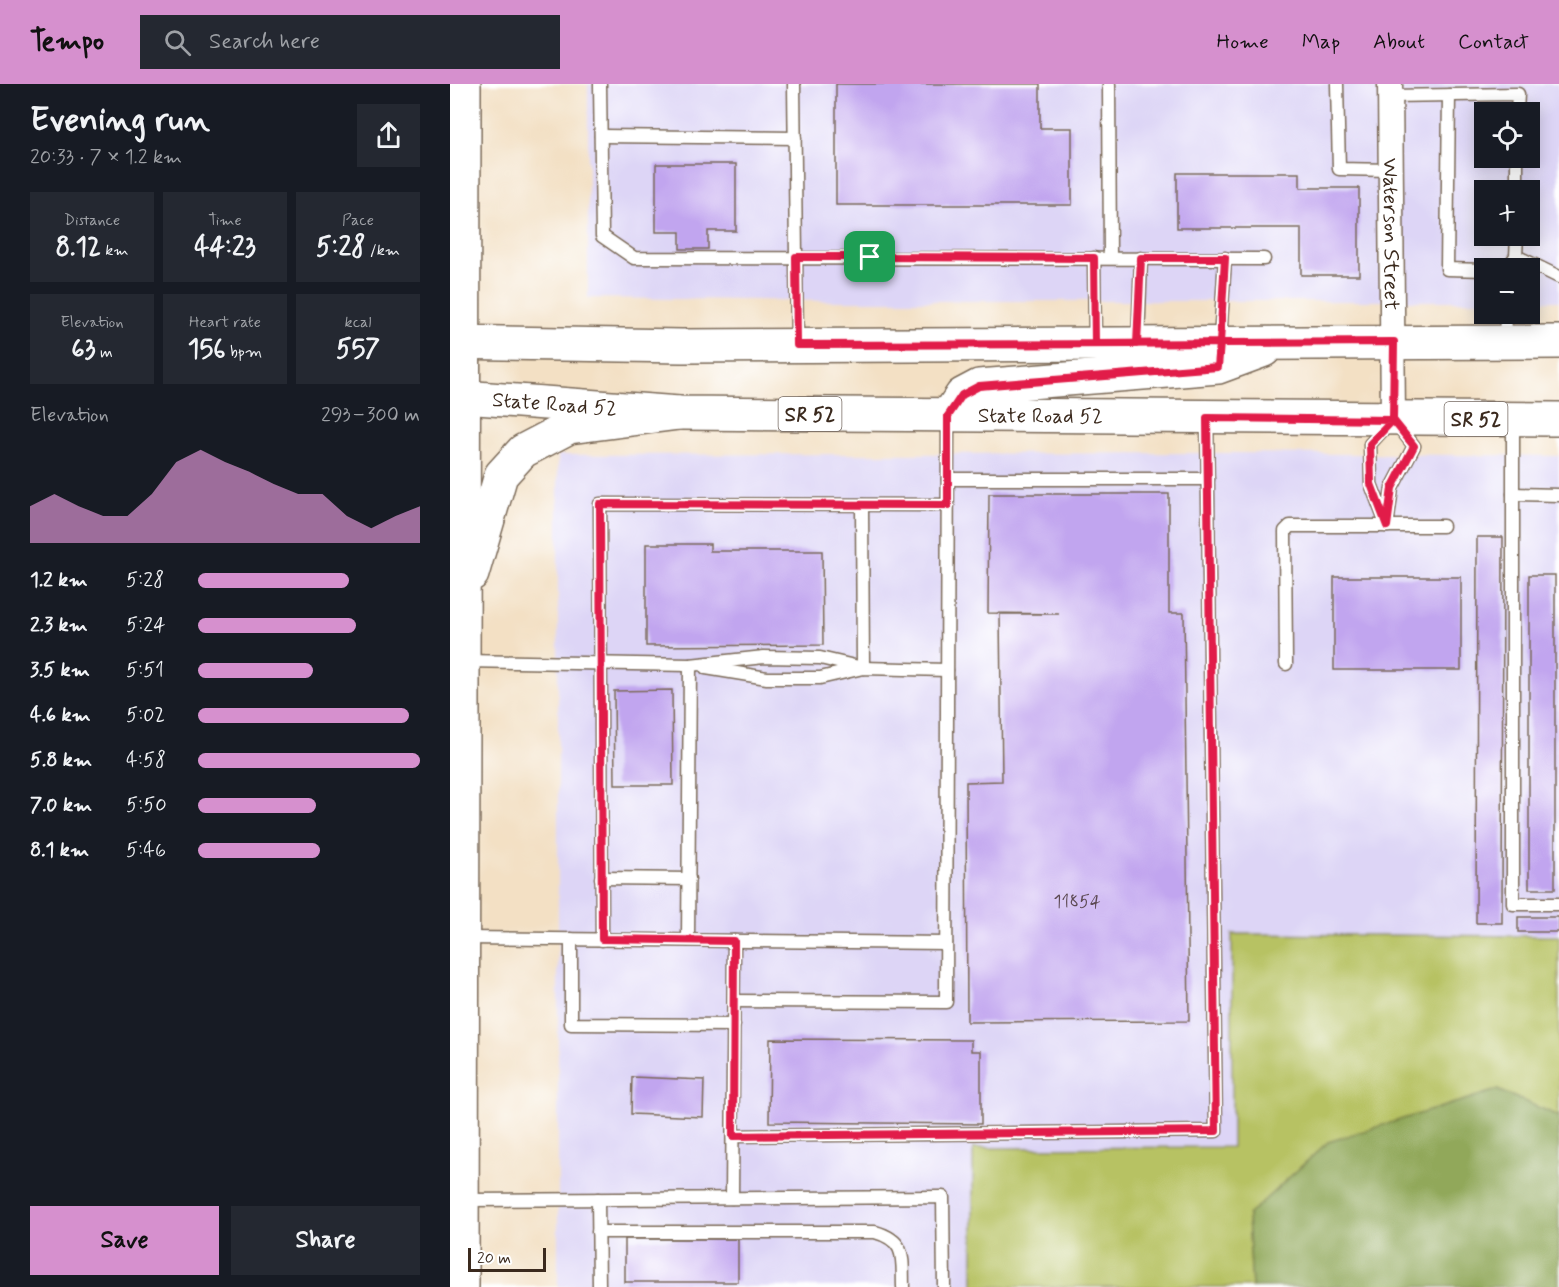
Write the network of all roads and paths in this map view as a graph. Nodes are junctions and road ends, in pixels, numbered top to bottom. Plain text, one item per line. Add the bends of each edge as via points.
1 (464, 84) edge
2 (600, 84) edge
3 (794, 84) edge
4 (1109, 84) edge
5 (1337, 84) edge
6 (1390, 90) edge
7 (1449, 95) junction
8 (1518, 102) edge
9 (601, 136) junction
10 (795, 138) junction
11 (1391, 170) junction
12 (1516, 246) edge
13 (1516, 256) joint
14 (796, 257) junction
15 (1094, 258) junction
16 (1110, 258) junction
17 (1141, 258) junction
18 (1225, 258) junction
19 (1264, 259) dead end
20 (1474, 270) edge
21 (1559, 277) edge
22 (1505, 328) edge
23 (1394, 342) junction
24 (1559, 342) edge
25 (457, 343) edge
26 (1095, 344) junction
27 (1137, 344) junction
28 (797, 345) junction
29 (1219, 355) junction
30 (456, 396) edge
31 (678, 413) junction
32 (948, 416) junction
33 (1207, 418) junction
34 (1513, 419) junction
35 (1559, 419) edge
36 (1393, 420) junction
37 (948, 479) junction
38 (1208, 479) junction
39 (1513, 494) junction
40 (1559, 495) edge
41 (862, 505) junction
42 (948, 505) junction
43 (1387, 526) junction
44 (1443, 526) dead end
45 (461, 610) junction
46 (461, 661) junction
47 (600, 664) junction
48 (1286, 664) dead end
49 (690, 665) junction
50 (863, 668) junction
51 (947, 670) junction
52 (601, 878) junction
53 (688, 879) junction
54 (1559, 904) edge
55 (462, 938) junction
56 (572, 939) junction
57 (602, 939) junction
58 (688, 940) junction
59 (734, 941) junction
60 (946, 944) junction
61 (734, 1001) junction
62 (734, 1025) junction
63 (733, 1136) junction
64 (732, 1198) junction
65 (598, 1199) junction
66 (461, 1200) junction
67 (598, 1232) junction
68 (462, 1287) edge
69 (599, 1287) edge
70 (903, 1287) edge
71 (944, 1287) edge

1 - 25 main road
2 - 9 lane
3 - 10 lane
4 - 16 lane
5 - 11 lane via 1338,169
6 - 7 lane
6 - 11 street, Waterson Street
7 - 8 lane via 1518,94
7 - 20 lane via 1448,269
9 - 10 lane
9 - 14 lane via 602,236 634,258
10 - 14 lane
11 - 23 street, Waterson Street
12 - 13 lane
13 - 21 lane
14 - 15 lane
14 - 28 lane
15 - 16 lane
15 - 26 lane
16 - 17 lane
17 - 18 lane
17 - 27 lane
18 - 19 lane
18 - 29 lane
22 - 23 main road
22 - 24 main road
23 - 29 main road via 1283,343
23 - 36 street, Waterson Street
25 - 28 main road
25 - 30 main road
26 - 27 main road
26 - 28 main road
27 - 29 main road
29 - 32 main road via 979,386 962,395
30 - 31 main road, State Road 52 / SR 52
30 - 45 main road
31 - 32 main road, State Road 52 / SR 52
31 - 45 main road via 569,427 523,451 501,475
32 - 33 main road, State Road 52 / SR 52
32 - 37 lane
33 - 36 main road, State Road 52 / SR 52
33 - 38 lane
34 - 35 main road, State Road 52 / SR 52
34 - 36 main road, State Road 52 / SR 52
34 - 39 lane
36 - 43 lane via 1370,444 1371,484
36 - 43 lane via 1414,446 1392,488
37 - 38 lane
37 - 42 lane
38 - 63 lane via 1216,1131
39 - 40 lane
39 - 54 lane via 1513,904
41 - 42 lane
41 - 47 lane via 600,504
41 - 50 lane
42 - 51 lane
43 - 44 lane
43 - 48 lane via 1290,526 1285,531
45 - 46 main road
46 - 47 lane
46 - 55 main road
47 - 49 lane
47 - 52 lane
49 - 50 lane via 764,657 820,658
49 - 50 lane via 767,678 820,678
49 - 53 lane
50 - 51 lane
51 - 60 lane
52 - 53 lane
52 - 57 lane
53 - 58 lane
55 - 56 lane
55 - 66 main road
56 - 57 lane
56 - 62 lane via 571,1024
57 - 58 lane
58 - 59 lane
59 - 60 lane
59 - 61 lane
60 - 61 lane via 946,1002
61 - 62 lane
62 - 63 lane
63 - 64 lane
64 - 65 lane
64 - 71 lane via 944,1197
65 - 66 lane
65 - 67 lane
66 - 68 main road
67 - 69 lane
67 - 70 lane via 874,1232 890,1236 898,1245

